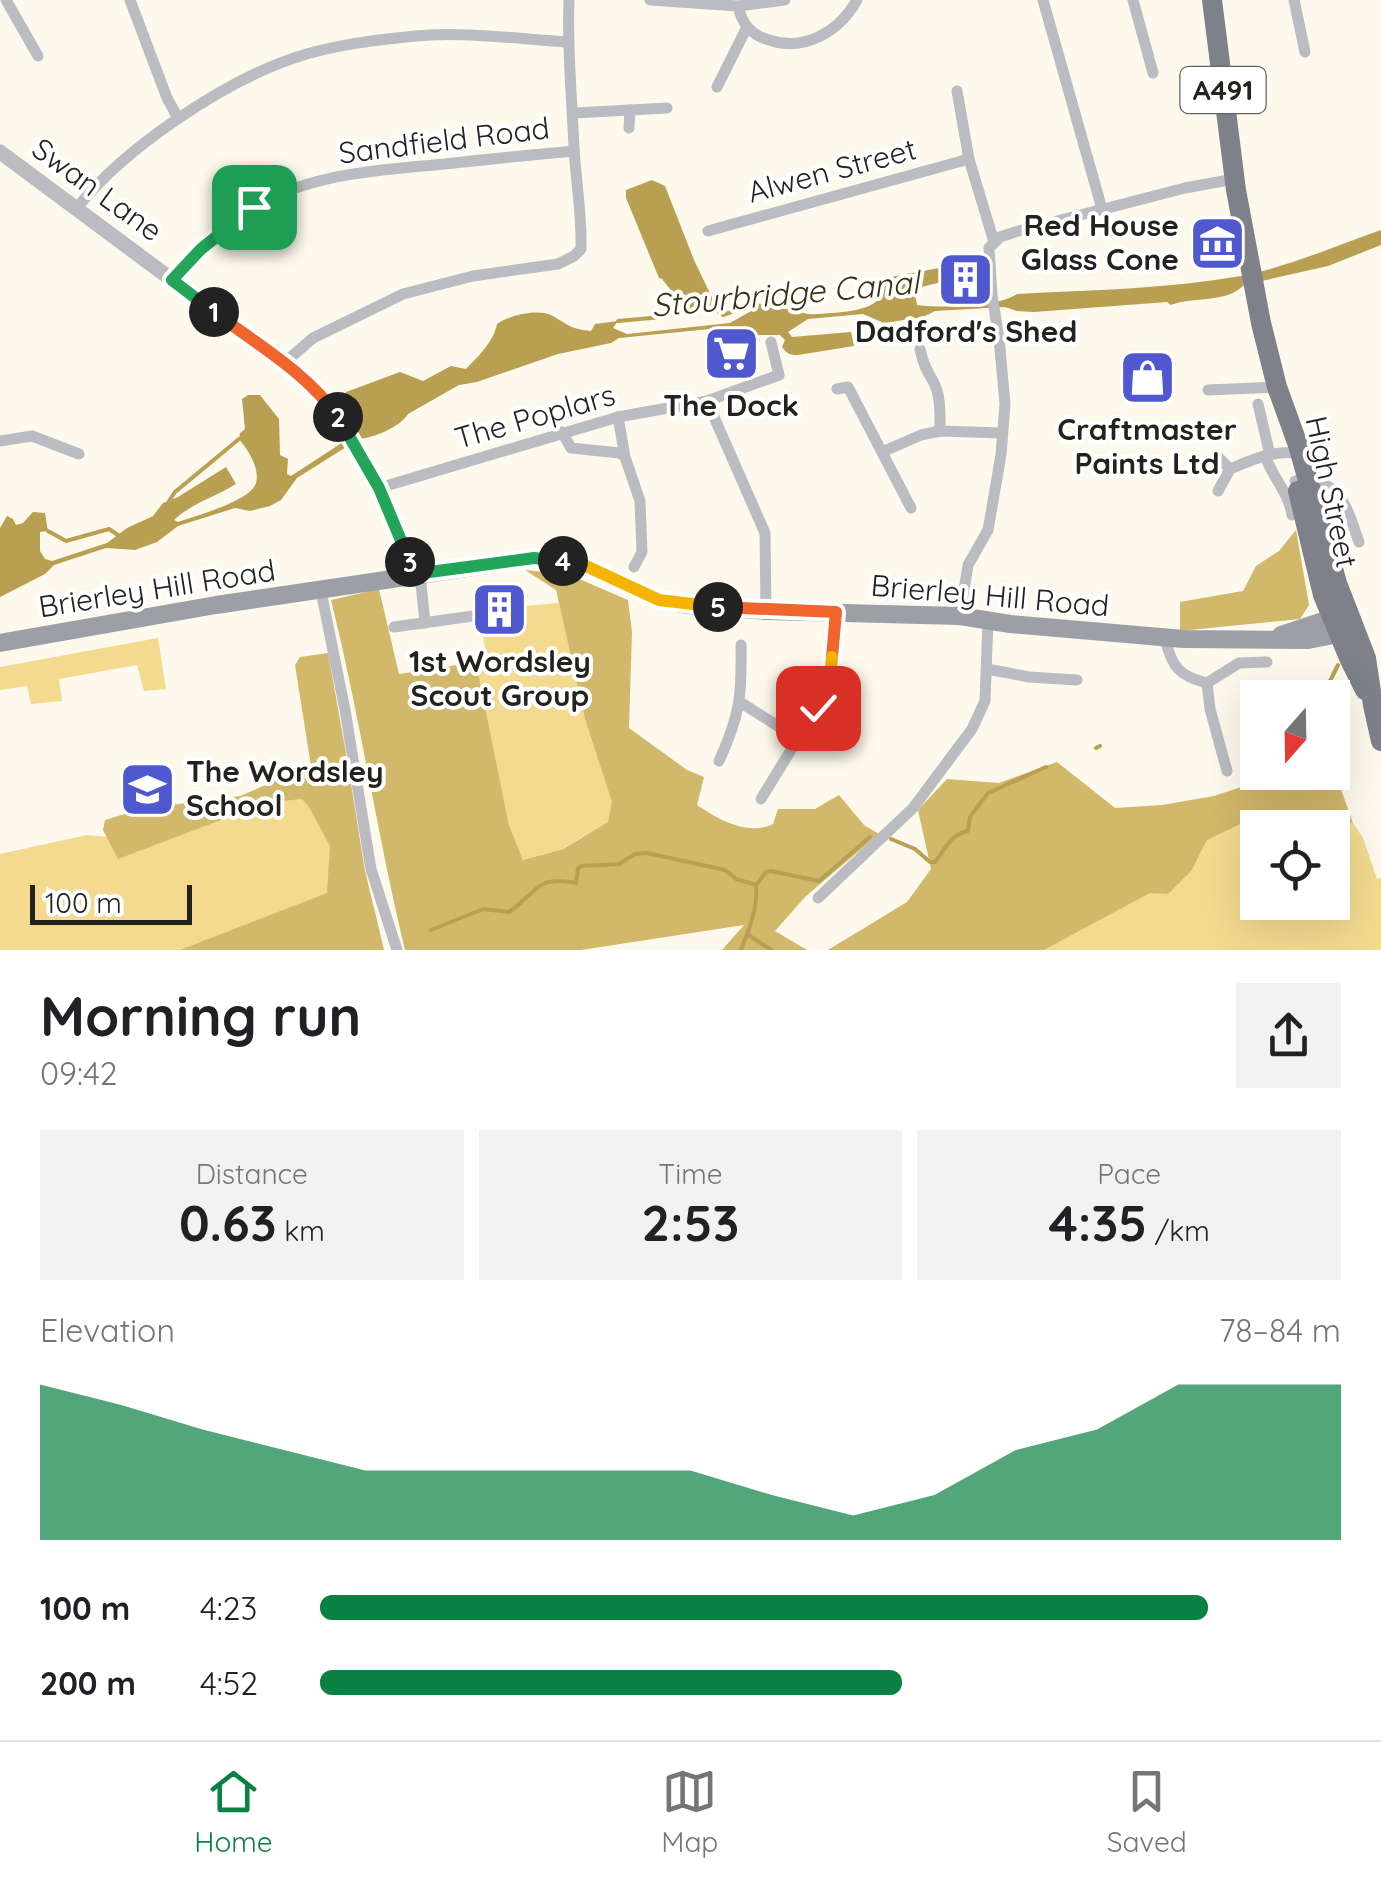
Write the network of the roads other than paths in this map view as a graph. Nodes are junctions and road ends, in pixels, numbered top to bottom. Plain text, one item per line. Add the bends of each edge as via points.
1 (6, 0) edge
2 (130, 0) edge
3 (569, 0) edge
4 (650, 0) edge
5 (785, 0) edge
6 (857, 0) edge
7 (1043, 0) edge
8 (1134, 0) edge
9 (1212, 0) edge
10 (1294, 0) edge
11 (738, 6) junction
12 (747, 27) junction
13 (567, 42) junction
14 (1305, 52) dead end
15 (38, 56) dead end
16 (1152, 73) dead end
17 (717, 87) dead end
18 (957, 90) dead end
19 (667, 108) dead end
20 (630, 110) junction
21 (574, 113) junction
22 (178, 118) junction
23 (629, 128) dead end
24 (574, 151) junction
25 (0, 152) edge
26 (969, 158) junction
27 (1234, 180) junction
28 (76, 208) junction
29 (1102, 209) junction
30 (708, 231) dead end
31 (994, 242) junction
32 (172, 280) junction
33 (771, 342) dead end
34 (920, 349) dead end
35 (284, 363) junction
36 (837, 389) dead end
37 (1208, 390) dead end
38 (1279, 394) junction
39 (707, 401) junction
40 (1258, 404) dead end
41 (618, 417) junction
42 (940, 431) junction
43 (562, 432) junction
44 (1001, 433) junction
45 (0, 441) edge
46 (1283, 450) junction
47 (882, 452) junction
48 (79, 454) dead end
49 (1217, 456) dead end
50 (625, 457) junction
51 (1230, 469) junction
52 (1302, 482) junction
53 (379, 488) junction
54 (1218, 490) dead end
55 (912, 508) dead end
56 (1297, 514) junction
57 (1359, 542) dead end
58 (634, 567) dead end
59 (418, 574) junction
60 (321, 590) junction
61 (766, 611) junction
62 (836, 612) junction
63 (473, 616) dead end
64 (960, 616) junction
65 (988, 620) junction
66 (425, 623) junction
67 (1341, 624) junction
68 (394, 628) dead end
69 (1174, 639) junction
70 (0, 643) edge
71 (741, 645) dead end
72 (1267, 662) dead end
73 (987, 669) junction
74 (1077, 680) dead end
75 (1208, 683) junction
76 (740, 702) junction
77 (1376, 712) edge
78 (798, 739) junction
79 (1381, 740) edge
80 (719, 761) dead end
81 (1226, 771) dead end
82 (761, 799) dead end
83 (818, 898) dead end
84 (397, 950) edge

1 - 15 street
2 - 22 street
3 - 13 street
4 - 11 street
5 - 11 street
6 - 12 street via 813,40 779,44
7 - 29 street
8 - 16 street
9 - 27 highway, A491
10 - 14 street
11 - 12 street
12 - 17 street
13 - 21 street
13 - 22 street via 416,36 324,50 242,82
18 - 26 street
19 - 20 street
20 - 21 street
20 - 23 street
21 - 24 street
22 - 28 street
24 - 32 street, Sandfield Road via 349,175 290,190 232,223
24 - 35 street via 582,214 581,250 574,256 402,294 313,338
25 - 28 street, Swan Lane
26 - 30 street, Alwen Street
26 - 31 street
27 - 29 street
27 - 38 highway, High Street / A491
28 - 32 street, Swan Lane
29 - 31 street
31 - 44 street via 989,248 1005,404
32 - 35 street, Swan Lane
33 - 39 street, The Poplars via 778,376
34 - 42 street via 928,375 939,380
35 - 53 street, Swan Lane via 344,425
36 - 47 street via 848,386
37 - 38 street
38 - 46 highway, High Street
39 - 41 street, The Poplars
39 - 61 street via 764,532
40 - 46 street
41 - 43 street, The Poplars
41 - 50 street
42 - 44 street
42 - 47 street
43 - 50 street via 571,448
43 - 53 street, The Poplars
44 - 64 street via 988,530 968,565
45 - 48 street via 32,436
46 - 51 street
46 - 52 highway, High Street
46 - 56 street via 1272,474
47 - 55 street
49 - 51 street
50 - 58 street via 640,500 642,552
51 - 54 street
52 - 56 highway, High Street
52 - 57 street via 1325,484 1342,498
52 - 67 highway, High Street via 1337,583
53 - 59 street
56 - 67 highway, High Street via 1322,590
59 - 60 main road, Brierley Hill Road
59 - 61 main road, Brierley Hill Road via 534,558 563,561 659,600
59 - 66 street
60 - 70 main road, Brierley Hill Road
60 - 84 street via 371,869
61 - 62 main road, Brierley Hill Road
62 - 64 main road, Brierley Hill Road
62 - 78 street via 830,678
63 - 66 street
64 - 65 main road, Brierley Hill Road
65 - 69 main road, Brierley Hill Road
65 - 73 street
66 - 68 street
67 - 69 main road, Brierley Hill Road via 1308,640
67 - 77 highway, High Street via 1366,658
69 - 75 street via 1174,664 1188,678
71 - 76 street
72 - 75 street via 1239,663
73 - 74 street
73 - 83 street via 972,729 913,808
75 - 81 street
76 - 78 street
76 - 80 street
77 - 79 highway, High Street
78 - 82 street

